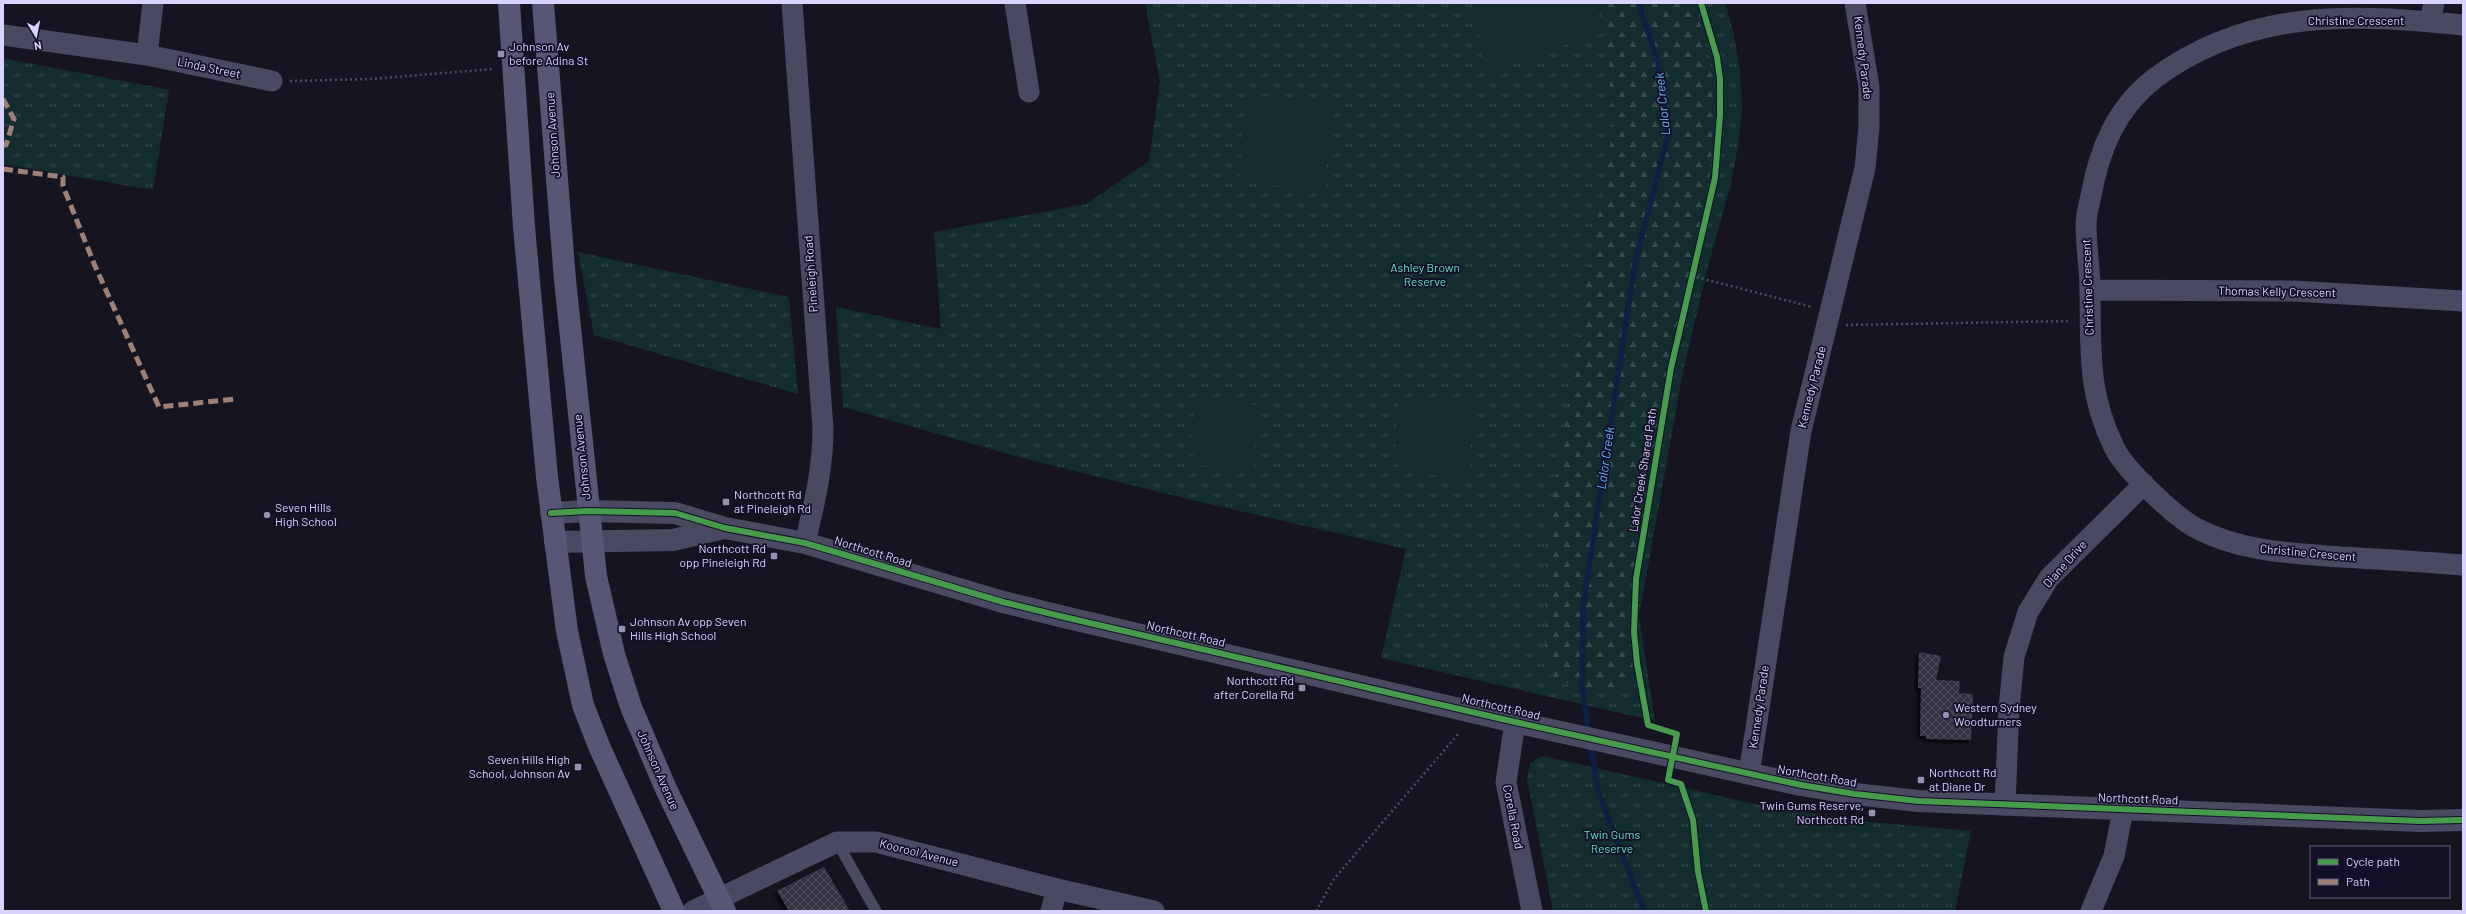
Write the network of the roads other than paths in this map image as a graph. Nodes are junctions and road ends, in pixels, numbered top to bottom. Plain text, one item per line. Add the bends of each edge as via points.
1 (153, 3) edge
2 (509, 3) edge
3 (543, 3) edge
4 (792, 3) edge
5 (1015, 3) edge
6 (1855, 3) edge
7 (2432, 12) edge
8 (2463, 25) edge
9 (3, 35) edge
10 (147, 55) junction
11 (272, 81) road end
12 (1029, 92) dead end
13 (2090, 290) junction
14 (2463, 301) edge
15 (2144, 484) junction
16 (588, 511) junction
17 (551, 513) junction
18 (725, 528) junction
19 (591, 540) junction
20 (555, 542) junction
21 (805, 543) junction
22 (2463, 565) edge
23 (1514, 722) junction
24 (1749, 774) junction
25 (2005, 805) junction
26 (2123, 810) junction
27 (2463, 820) edge
28 (837, 842) junction
29 (1057, 889) junction
30 (722, 905) edge
31 (674, 911) edge
32 (694, 911) edge
33 (876, 911) edge
34 (1051, 911) edge
35 (1154, 911) edge
36 (1532, 911) edge
37 (2091, 911) edge

1 - 10 street
2 - 17 main road via 524,228
3 - 16 main road, Johnson Avenue via 558,203
4 - 21 street, Pineleigh Road via 823,429 823,459
5 - 12 street
6 - 24 street, Kennedy Parade via 1869,87 1865,168 1801,431
7 - 8 street, Christine Crescent
7 - 13 street, Christine Crescent via 2322,18 2276,24 2227,37 2154,79 2128,103 2111,129 2100,153 2086,222
9 - 10 street, Linda Street
10 - 11 street, Linda Street
13 - 14 street, Thomas Kelly Crescent via 2294,291
13 - 15 street, Christine Crescent via 2090,352 2095,398 2114,450
15 - 22 street, Christine Crescent via 2195,527 2231,543 2275,552
15 - 25 street, Diane Drive via 2049,578 2028,612 2014,656
16 - 17 street, Northcott Road
16 - 18 street, Northcott Road via 675,513
16 - 19 main road, Johnson Avenue
17 - 20 main road
18 - 19 street, Northcott Road via 673,540
18 - 21 street, Northcott Road
19 - 20 street, Northcott Road
19 - 30 main road, Johnson Avenue via 609,632 631,707 666,789
20 - 31 main road via 567,630 584,704 598,746
21 - 23 street, Northcott Road via 1048,614
23 - 24 street, Northcott Road
23 - 36 street, Corella Road via 1506,782
24 - 25 street, Northcott Road via 1856,794 1918,801
25 - 26 street, Northcott Road
26 - 27 street, Northcott Road
26 - 37 street via 2114,856
28 - 29 street, Koorool Avenue via 876,842
28 - 30 street, Koorool Avenue
28 - 33 lane
29 - 34 street
29 - 35 street, Koorool Avenue
30 - 32 street, Koorool Avenue

